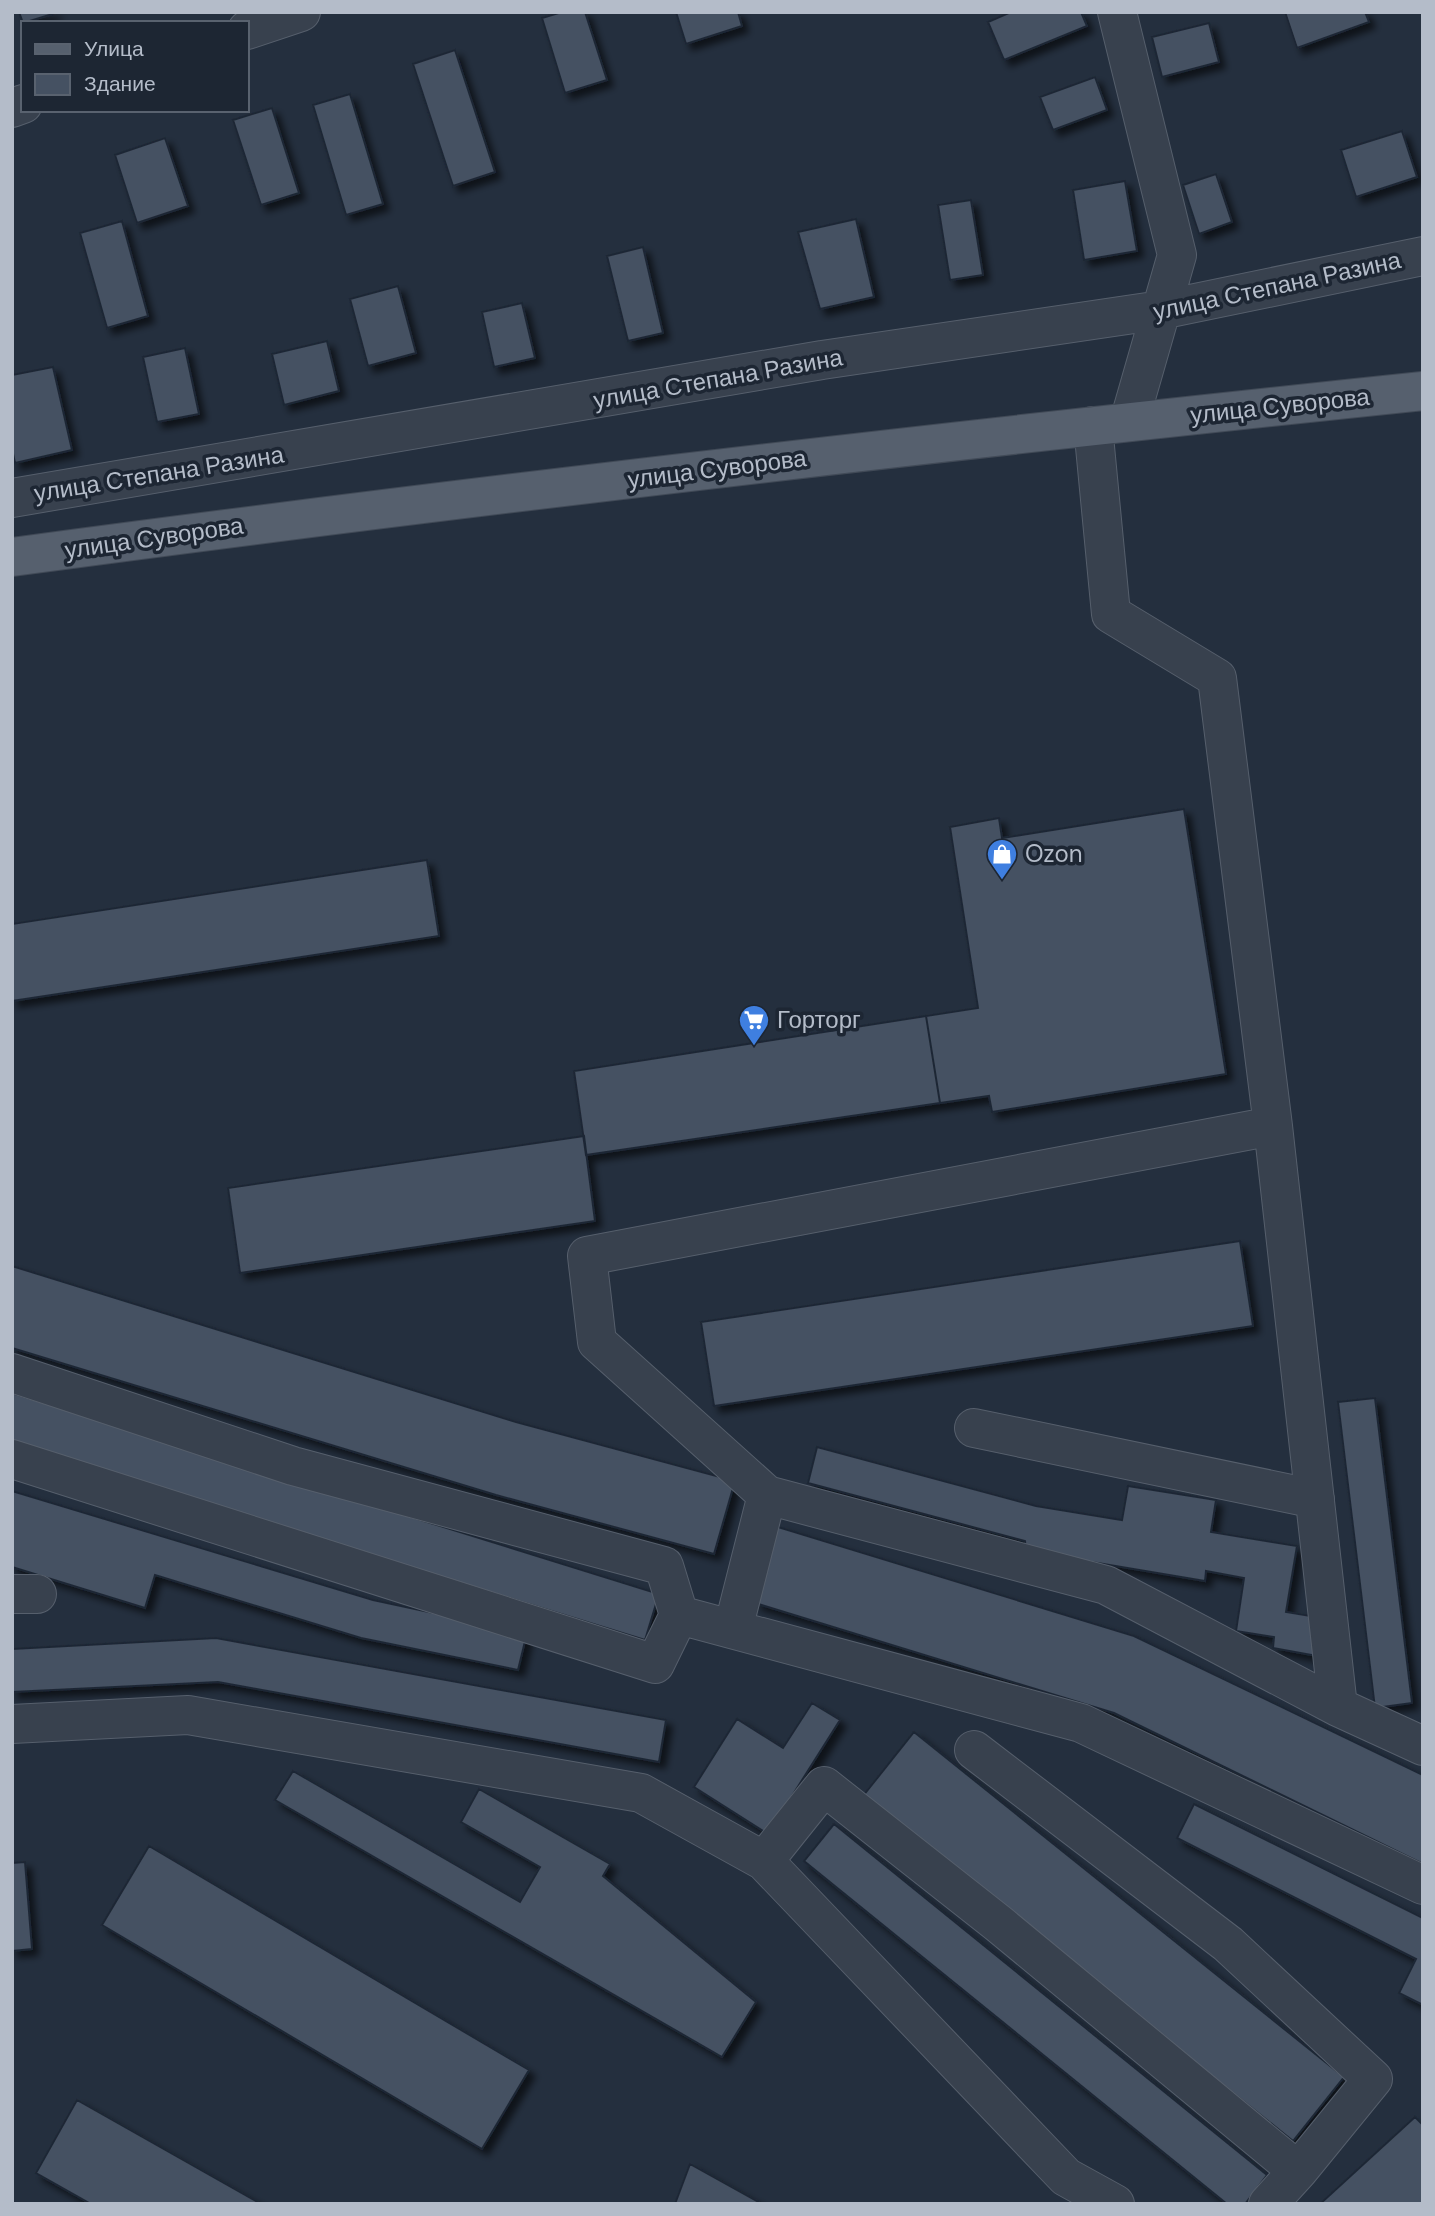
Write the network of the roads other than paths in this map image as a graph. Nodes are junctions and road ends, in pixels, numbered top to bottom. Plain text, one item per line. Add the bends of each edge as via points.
1 (301, 12) edge
2 (1117, 12) edge
3 (248, 30) edge
4 (1423, 256) edge
5 (1161, 310) junction
6 (1423, 391) edge
7 (1111, 424) junction
8 (12, 498) edge
9 (12, 557) edge
10 (1273, 1126) junction
11 (12, 1373) edge
12 (974, 1429) dead end
13 (12, 1459) edge
14 (767, 1495) junction
15 (1315, 1499) junction
16 (679, 1615) junction
17 (733, 1629) junction
18 (1338, 1707) junction
19 (12, 1724) edge
20 (1423, 1746) edge
21 (974, 1750) dead end
22 (764, 1861) junction
23 (1423, 1885) edge
24 (1298, 2171) junction
25 (1115, 2204) edge
26 (1268, 2204) edge

1 - 3 street
2 - 5 street via 1177,255
4 - 5 street, улица Степана Разина
5 - 7 street
5 - 8 street, улица Степана Разина via 822,360
6 - 7 main road, улица Суворова
7 - 9 main road, улица Суворова via 320,515
7 - 10 street via 1111,614 1217,678
10 - 14 street via 587,1256 597,1342
10 - 15 street
11 - 16 street via 293,1466 664,1566
12 - 15 street
13 - 16 street via 655,1664
14 - 17 street
14 - 18 street via 1106,1585
15 - 18 street
16 - 17 street
17 - 23 street via 1081,1723
18 - 20 street
19 - 22 street via 188,1715 641,1793
21 - 24 street via 1228,1944 1373,2079
22 - 24 street via 824,1786
22 - 25 street via 1066,2177
24 - 26 street

